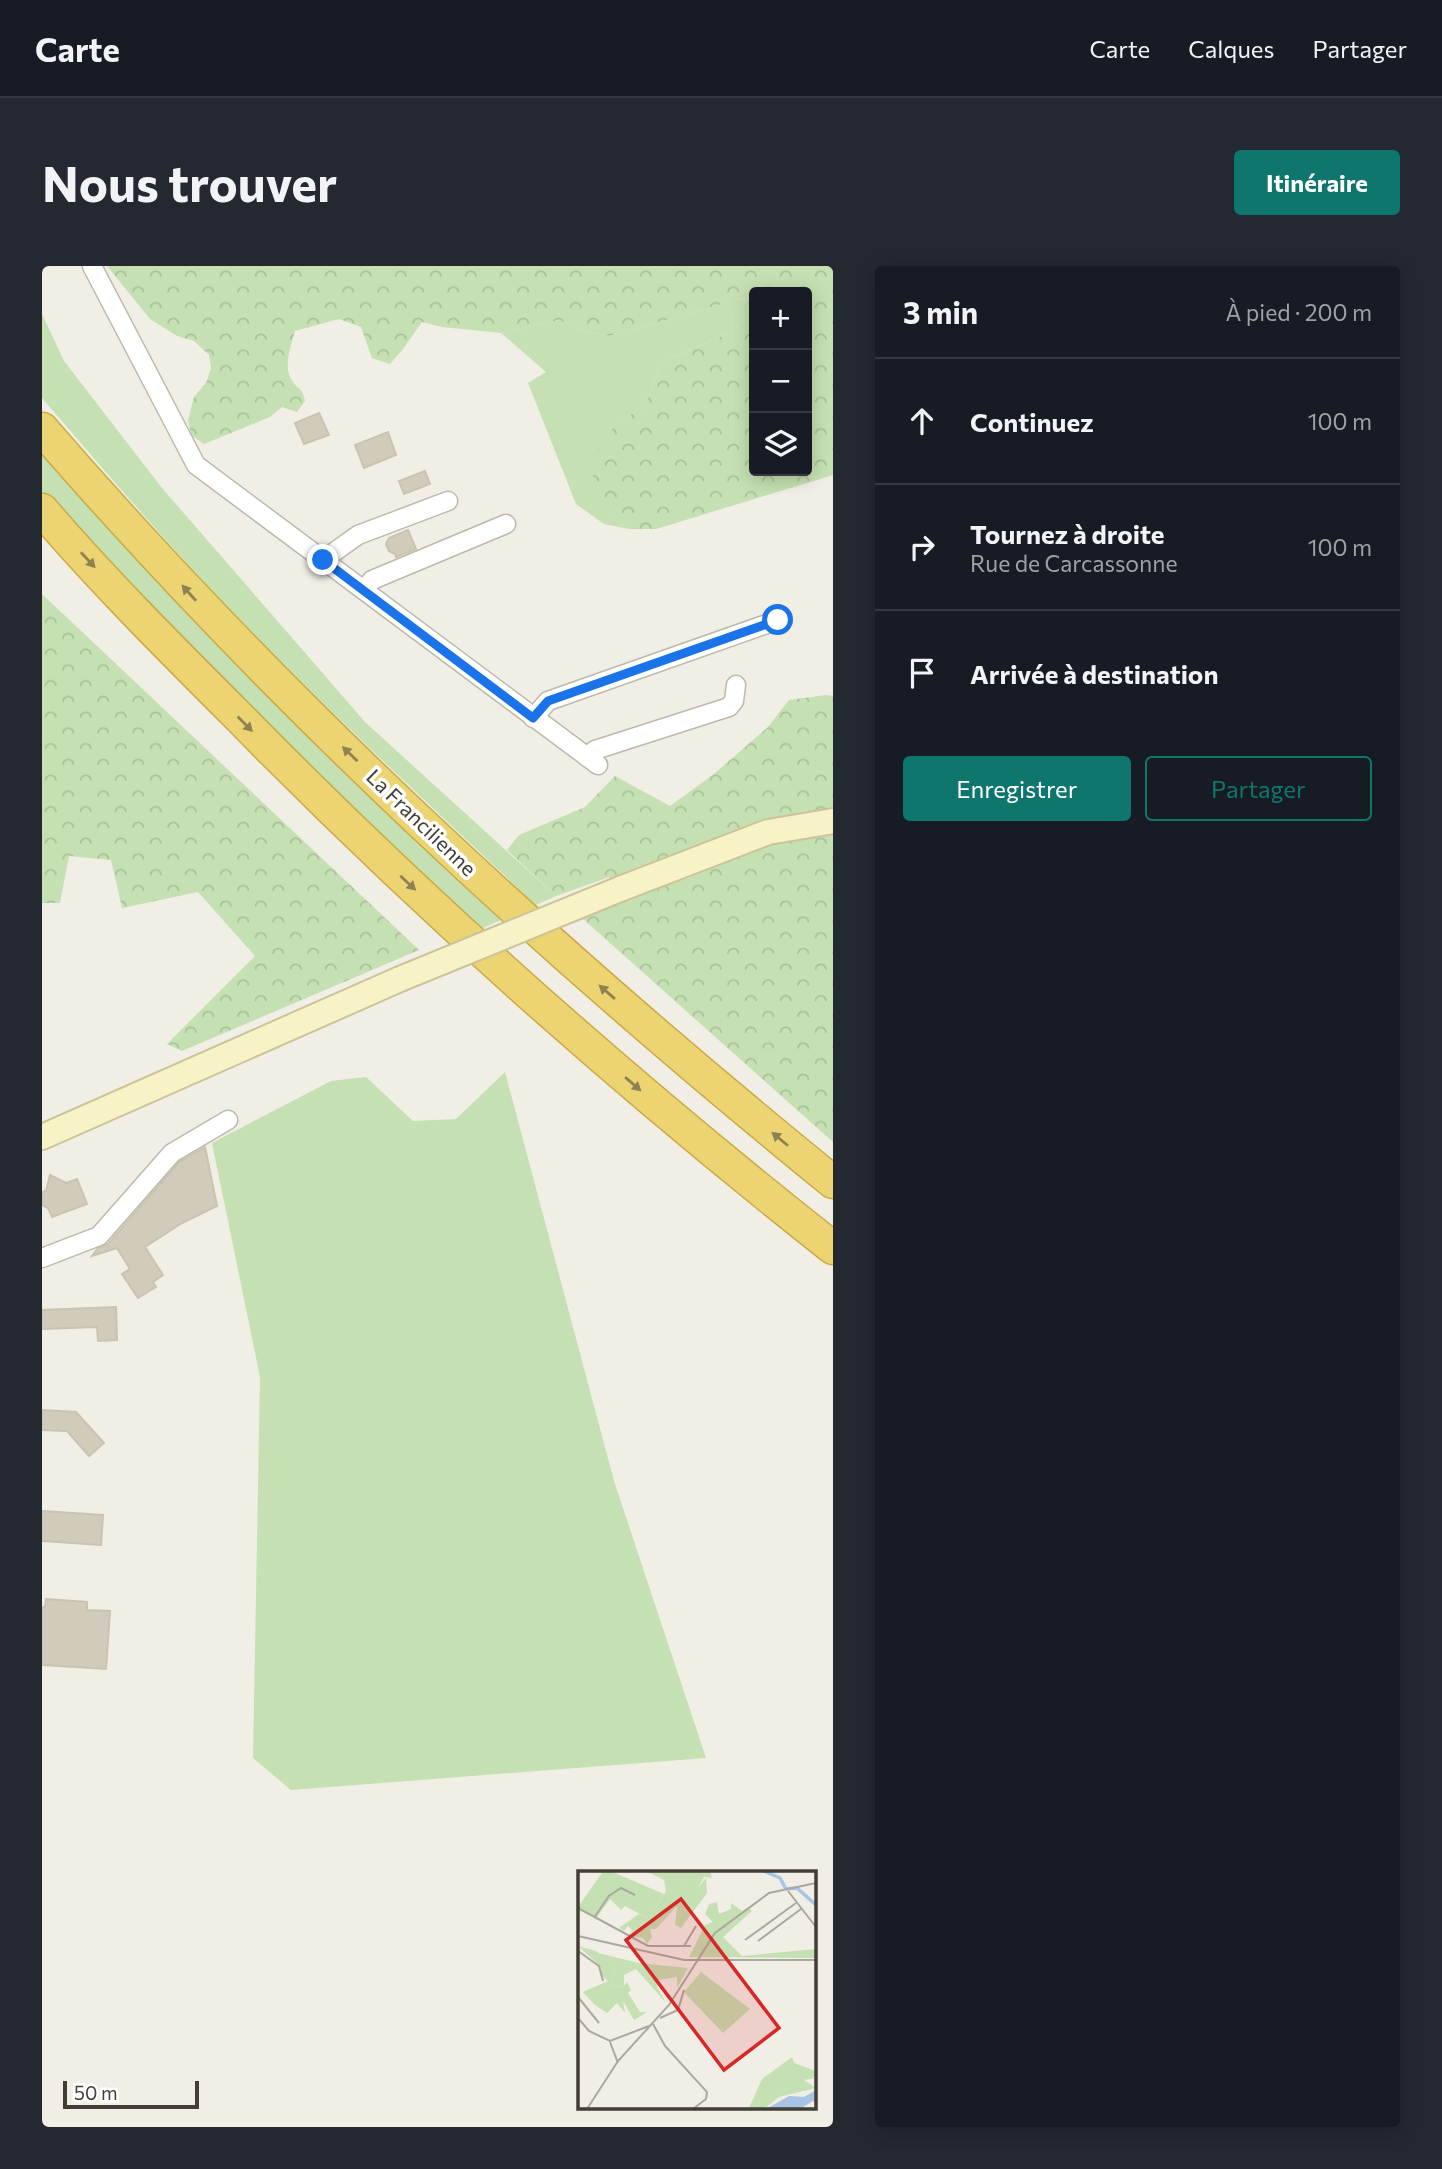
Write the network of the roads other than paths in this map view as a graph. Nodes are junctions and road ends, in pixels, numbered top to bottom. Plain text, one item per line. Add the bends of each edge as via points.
1 (92, 266) edge
2 (42, 429) edge
3 (448, 500) dead end
4 (42, 510) edge
5 (506, 524) dead end
6 (323, 560) junction
7 (364, 590) junction
8 (778, 620) dead end
9 (736, 685) dead end
10 (533, 718) junction
11 (833, 821) edge
12 (228, 1120) dead end
13 (42, 1137) edge
14 (833, 1182) edge
15 (833, 1248) edge
16 (42, 1258) edge

1 - 6 street via 195,465
14 -> 2 highway, La Francilienne via 569,960 441,842 207,612
3 - 6 street via 358,535
4 -> 15 highway via 169,647 408,883 656,1104
5 - 7 street via 372,580
6 - 7 street
7 - 10 street
8 - 10 street via 548,701
9 - 10 street via 729,707 595,750 593,761
11 - 13 street, bridge via 768,832 620,889 400,979
12 - 16 street via 172,1153 99,1236

